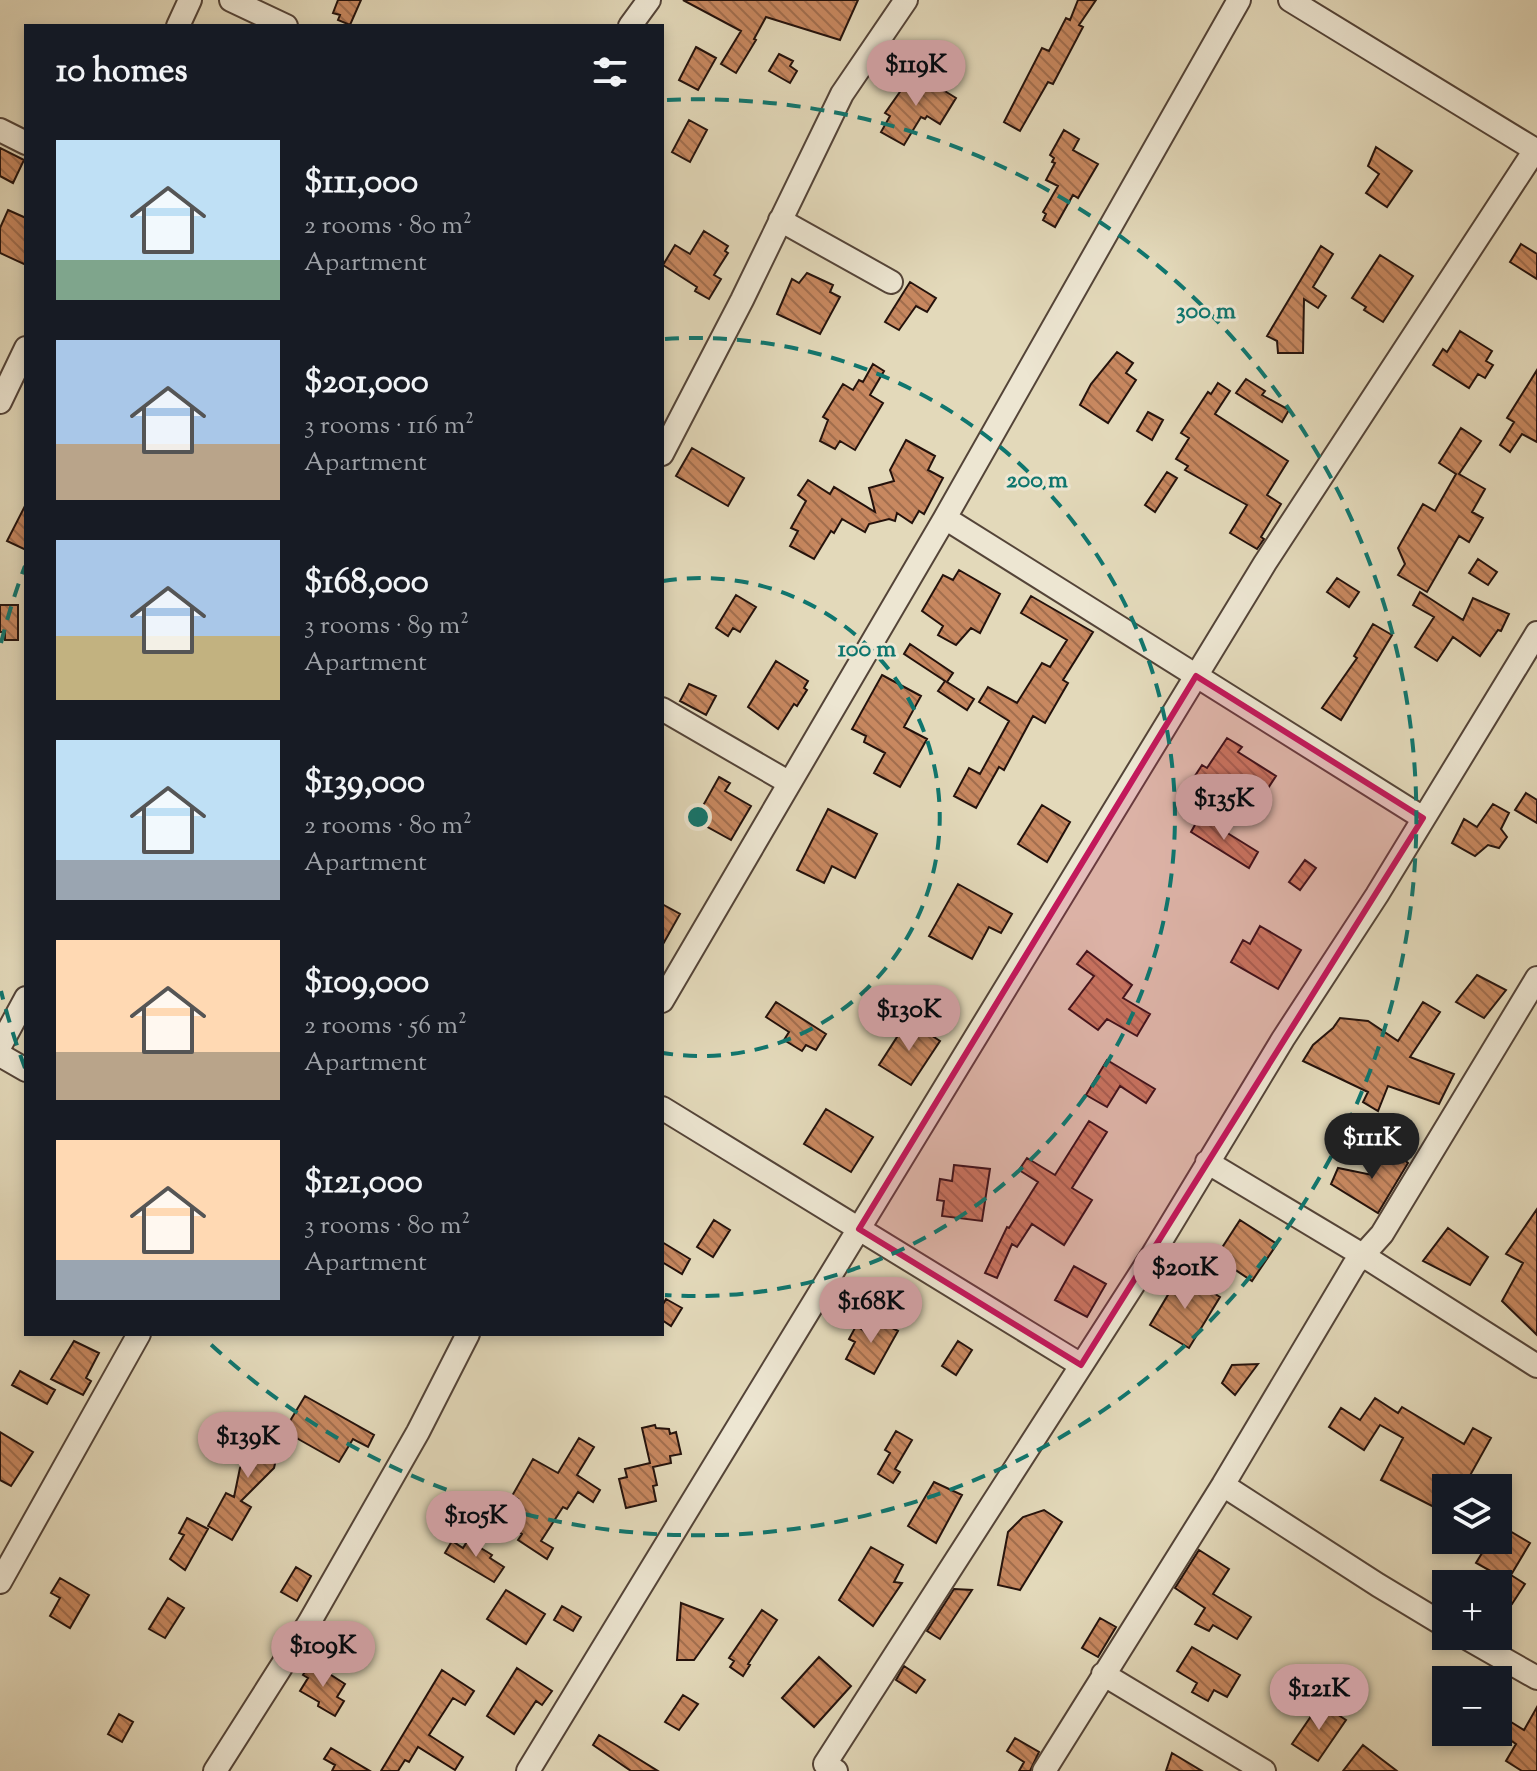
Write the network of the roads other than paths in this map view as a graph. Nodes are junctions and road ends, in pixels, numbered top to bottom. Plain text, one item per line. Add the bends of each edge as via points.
1 (190, 0) edge
2 (231, 0) edge
3 (649, 0) edge
4 (906, 0) edge
5 (1239, 0) edge
6 (1290, 0) edge
7 (179, 24) edge
8 (282, 24) edge
9 (631, 24) edge
10 (0, 130) edge
11 (24, 142) edge
12 (1536, 151) edge
13 (780, 220) junction
14 (891, 282) dead end
15 (24, 352) edge
16 (0, 402) edge
17 (664, 450) edge
18 (945, 518) junction
19 (1537, 633) edge
20 (1196, 676) junction
21 (664, 710) edge
22 (788, 782) junction
23 (1423, 818) junction
24 (1537, 978) edge
25 (664, 998) edge
26 (24, 1002) edge
27 (0, 1046) edge
28 (0, 1055) edge
29 (24, 1069) edge
30 (664, 1109) edge
31 (1207, 1162) junction
32 (859, 1229) junction
33 (1364, 1256) junction
34 (138, 1336) edge
35 (467, 1336) edge
36 (1081, 1365) junction
37 (1537, 1366) edge
38 (1223, 1485) junction
39 (0, 1582) edge
40 (1432, 1618) edge
41 (1488, 1650) edge
42 (1103, 1674) junction
43 (1537, 1678) edge
44 (215, 1771) edge
45 (528, 1771) edge
46 (836, 1771) edge
47 (1044, 1771) edge
48 (1264, 1771) edge

1 - 7 street
2 - 8 street
3 - 9 street
4 - 13 street via 842,94
5 - 18 street
6 - 12 street
10 - 11 street
12 - 20 street
13 - 14 street
13 - 17 street
15 - 16 street
18 - 20 street
18 - 22 street
19 - 23 street
20 - 23 street
20 - 32 street
21 - 22 street
22 - 25 street
23 - 31 street
24 - 33 street
26 - 27 street
28 - 29 street
30 - 32 street
31 - 33 street
31 - 36 street
32 - 36 street
32 - 45 street
33 - 37 street
33 - 38 street
34 - 39 street
35 - 44 street via 309,1623
36 - 46 street via 825,1764
38 - 40 street
38 - 42 street
41 - 43 street
42 - 47 street
42 - 48 street

